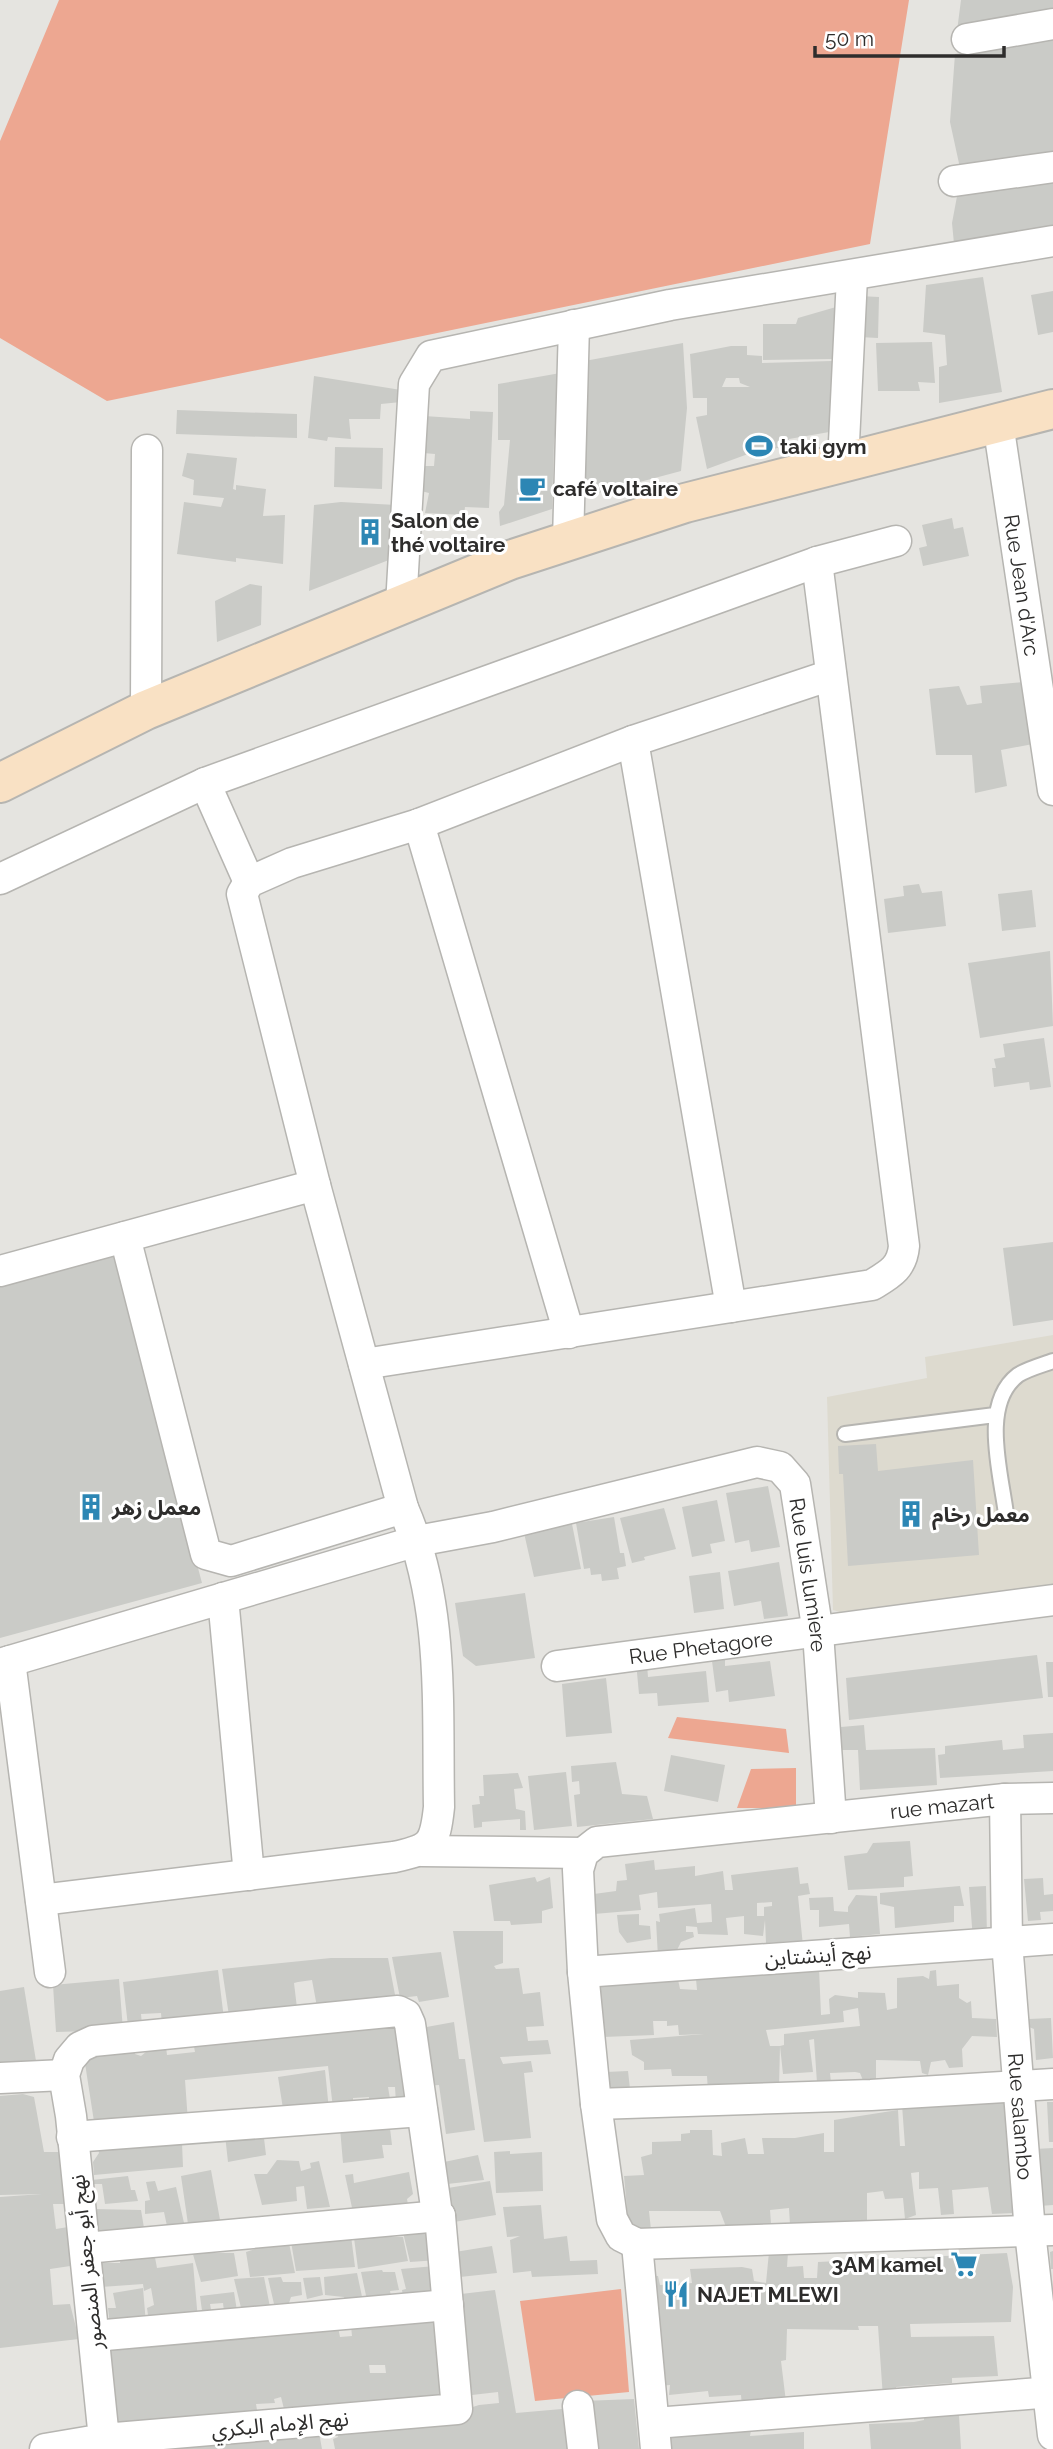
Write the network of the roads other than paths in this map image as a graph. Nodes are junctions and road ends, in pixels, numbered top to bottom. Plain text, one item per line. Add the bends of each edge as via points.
1 (1053, 24) edge
2 (967, 39) dead end
3 (1053, 167) edge
4 (954, 181) dead end
5 (1053, 241) edge
6 (852, 276) junction
7 (574, 325) junction
8 (1053, 409) edge
9 (998, 423) junction
10 (147, 450) dead end
11 (843, 463) junction
12 (568, 541) junction
13 (896, 541) dead end
14 (817, 562) junction
15 (401, 605) junction
16 (831, 675) junction
17 (146, 710) junction
18 (632, 741) junction
19 (0, 783) edge
20 (205, 783) junction
21 (1053, 790) edge
22 (419, 824) junction
23 (0, 879) edge
24 (249, 882) junction
25 (315, 1185) junction
26 (125, 1237) junction
27 (0, 1271) edge
28 (731, 1307) junction
29 (569, 1333) junction
30 (1053, 1361) edge
31 (364, 1364) junction
32 (995, 1415) junction
33 (845, 1434) dead end
34 (403, 1508) junction
35 (1006, 1514) dead end
36 (417, 1541) junction
37 (223, 1598) junction
38 (1053, 1600) edge
39 (818, 1633) junction
40 (5, 1662) edge
41 (557, 1666) dead end
42 (1053, 1798) edge
43 (1005, 1799) junction
44 (831, 1818) junction
45 (422, 1851) junction
46 (583, 1853) junction
47 (249, 1875) junction
48 (41, 1900) junction
49 (1053, 1939) edge
50 (1007, 1942) junction
51 (50, 1972) dead end
52 (583, 1972) junction
53 (64, 2075) junction
54 (0, 2078) edge
55 (1053, 2084) edge
56 (1019, 2087) junction
57 (596, 2104) junction
58 (422, 2112) junction
59 (72, 2137) junction
60 (440, 2216) junction
61 (1042, 2231) edge
62 (637, 2244) junction
63 (85, 2248) junction
64 (448, 2305) junction
65 (94, 2336) junction
66 (1052, 2393) edge
67 (578, 2406) dead end
68 (1053, 2435) edge
69 (656, 2436) edge
70 (105, 2444) edge
71 (46, 2449) edge
72 (583, 2449) edge

1 - 2 street
3 - 4 street
5 - 6 street
6 - 7 street via 670,304
6 - 11 street
7 - 12 street
7 - 15 street via 431,356 422,367 414,384
8 - 9 main road
9 - 11 main road
9 - 21 street, Rue Jean d'Arc
10 - 17 street
11 - 12 main road via 685,503
12 - 15 main road
13 - 14 street
14 - 16 street
14 - 20 street
15 - 17 main road
16 - 18 street
16 - 28 street via 903,1261 872,1285
17 - 19 main road
18 - 22 street
18 - 28 street
20 - 23 street
20 - 24 street
22 - 24 street via 292,863
22 - 29 street
24 - 25 street via 242,894
25 - 26 street
25 - 31 street
26 - 27 street
26 - 34 street via 205,1554 231,1561
28 - 29 street
29 - 31 street
30 - 32 lane via 1018,1375 1001,1394
31 - 34 street
32 - 33 lane
32 - 35 lane
34 - 36 street
36 - 37 street, Rue luis lumiere
36 - 39 street, Rue luis lumiere via 493,1527 757,1462 780,1467 794,1484
36 - 45 street via 435,1619 439,1807 436,1836
37 - 40 street, Rue luis lumiere
37 - 47 street
38 - 39 street, Rue Phetagore
39 - 41 street, Rue Phetagore
39 - 44 street, Rue luis lumiere
40 - 48 street
42 - 43 street, rue mazart
43 - 44 street, rue mazart
43 - 50 street, Rue salambo
44 - 46 street, rue mazart via 597,1842
45 - 46 street
45 - 47 street
46 - 52 street via 578,1871
47 - 48 street
48 - 51 street
49 - 50 street, نهج أينشتاين
50 - 52 street, نهج أينشتاين
50 - 56 street, Rue salambo
52 - 57 street
53 - 54 street
53 - 58 street via 80,2047 93,2041 398,2011 410,2024
53 - 59 street, نهج أبو جعفر المنصور
55 - 56 street
56 - 57 street
56 - 61 street, Rue salambo
57 - 62 street via 612,2219 621,2236
58 - 59 street
58 - 60 street
59 - 63 street, نهج أبو جعفر المنصور
60 - 63 street
60 - 64 street
61 - 62 street
61 - 66 street, Rue salambo
62 - 69 street
63 - 65 street, نهج أبو جعفر المنصور
64 - 65 street
64 - 70 street, نهج الإمام البكري via 457,2409
65 - 70 street, نهج أبو جعفر المنصور
66 - 68 street, Rue salambo
66 - 69 street
67 - 72 street
70 - 71 street, نهج الإمام البكري

